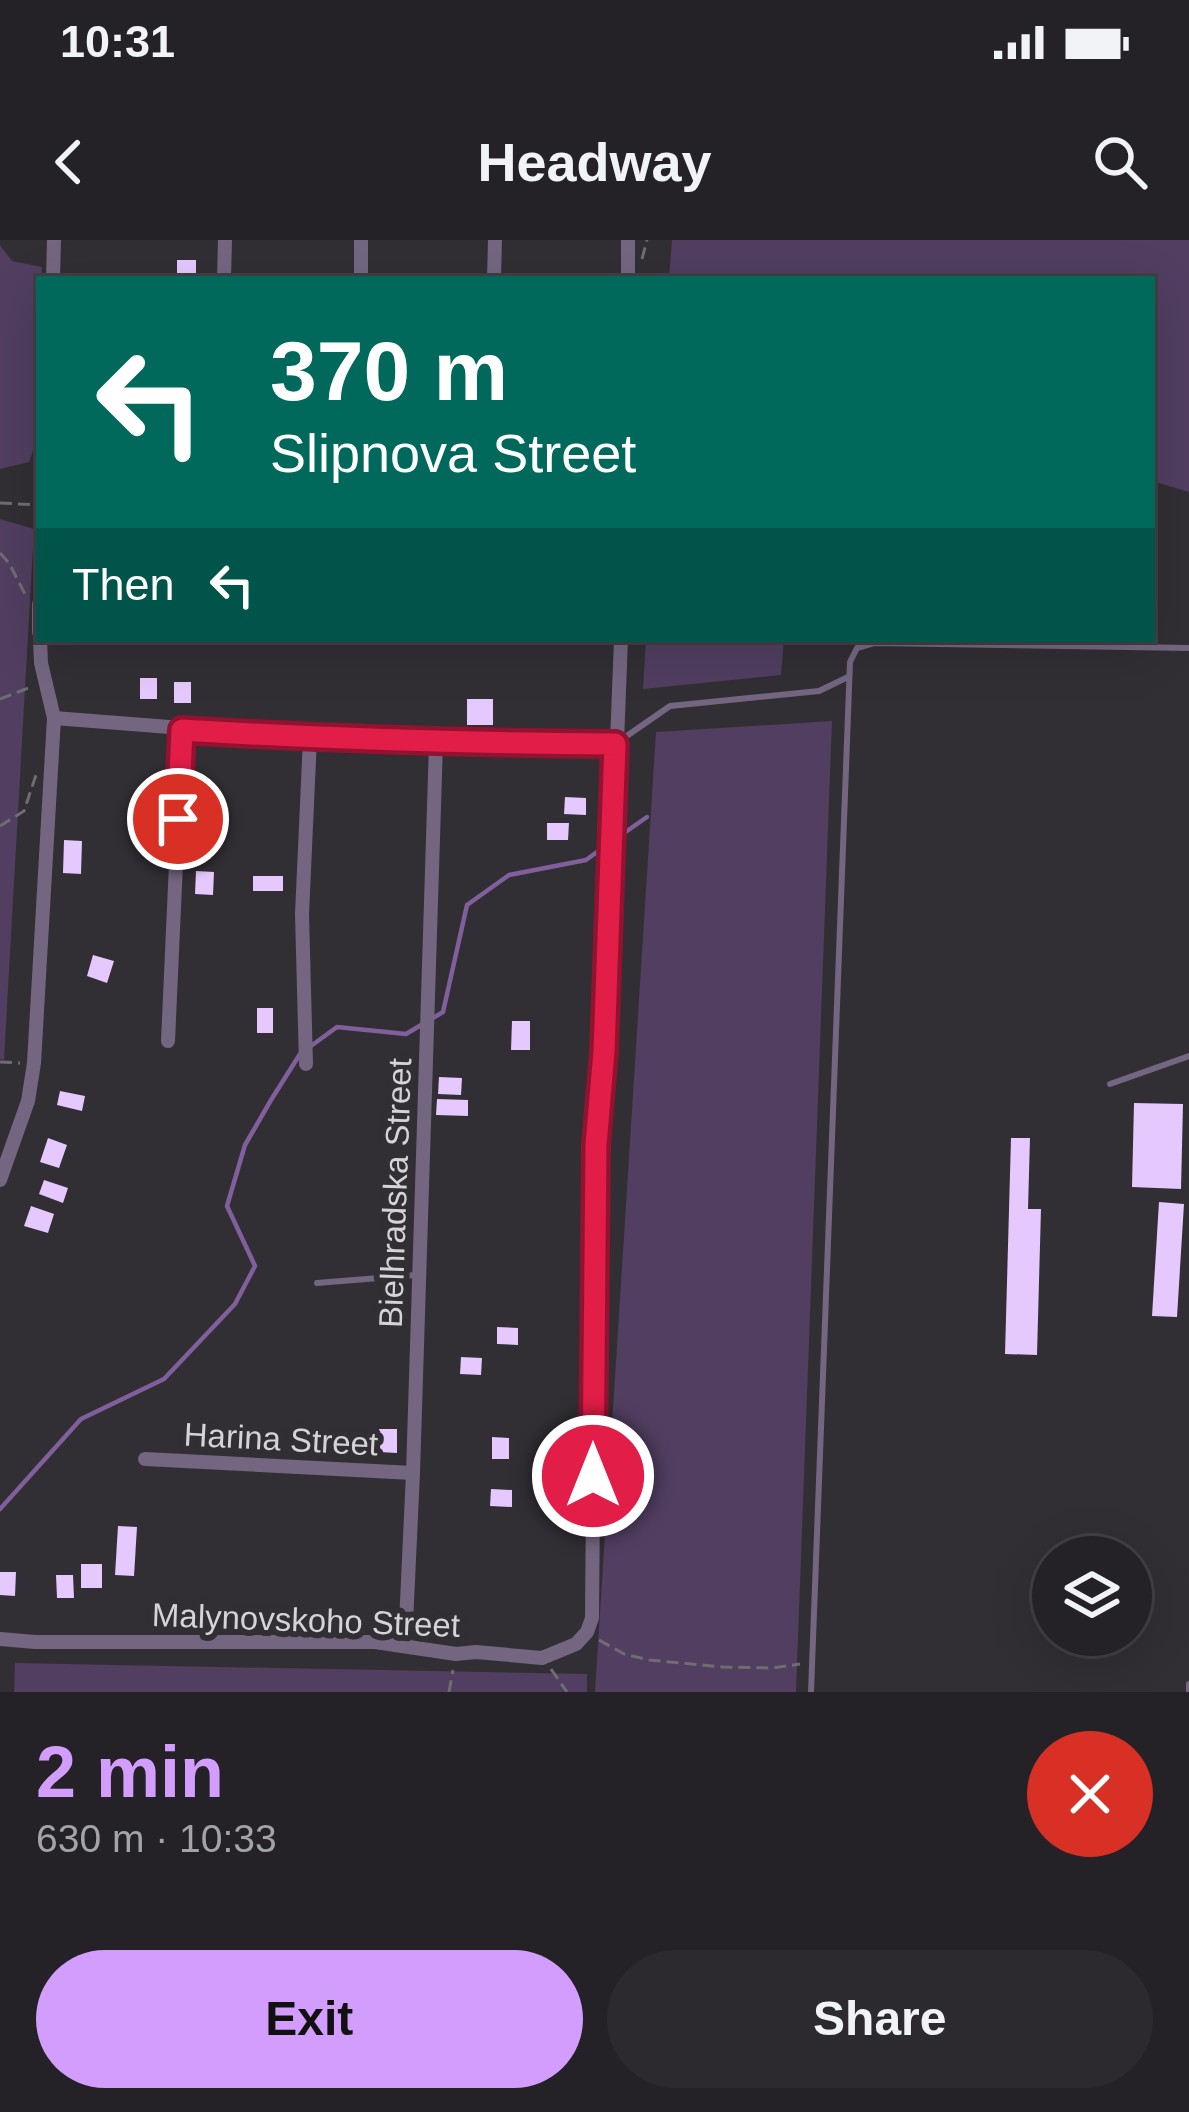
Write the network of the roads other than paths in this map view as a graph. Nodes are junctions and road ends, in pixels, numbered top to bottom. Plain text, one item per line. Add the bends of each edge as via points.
1 (54, 240) edge
2 (225, 240) edge
3 (361, 240) edge
4 (495, 240) edge
5 (628, 240) edge
6 (52, 276) edge
7 (224, 276) edge
8 (362, 276) edge
9 (494, 276) edge
10 (628, 276) edge
11 (39, 642) edge
12 (621, 642) edge
13 (1189, 648) edge
14 (848, 677) junction
15 (54, 718) junction
16 (182, 730) junction
17 (310, 738) junction
18 (436, 742) junction
19 (615, 744) junction
20 (168, 1041) dead end
21 (1189, 1056) edge
22 (306, 1064) dead end
23 (1110, 1084) dead end
24 (0, 1180) edge
25 (419, 1274) junction
26 (317, 1282) dead end
27 (145, 1459) dead end
28 (413, 1473) junction
29 (0, 1639) edge
30 (405, 1645) junction
31 (811, 1692) edge

1 - 6 street
2 - 7 street
3 - 8 street
4 - 9 street
5 - 10 street
11 - 15 street
12 - 19 street
13 - 14 lane via 874,643 857,648
14 - 19 lane via 819,692 670,706
14 - 31 lane
15 - 16 street
15 - 24 street via 34,1063
16 - 17 street
16 - 20 street
17 - 18 street
17 - 22 street
18 - 19 street
18 - 25 street, Bielhradska Street
19 - 30 street, Malynovskoho Street via 596,1145 590,1625 576,1644 542,1658
21 - 23 lane
25 - 26 lane
25 - 28 street, Bielhradska Street
27 - 28 street, Harina Street
28 - 30 street, Bielhradska Street
29 - 30 street, Malynovskoho Street

